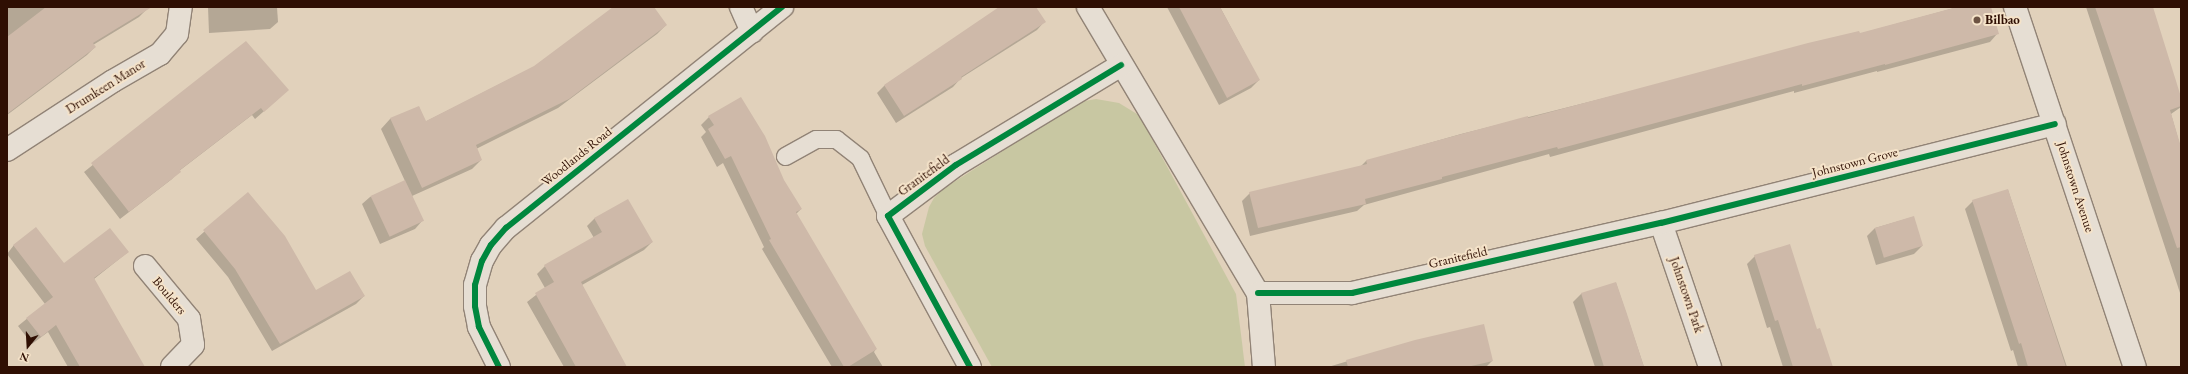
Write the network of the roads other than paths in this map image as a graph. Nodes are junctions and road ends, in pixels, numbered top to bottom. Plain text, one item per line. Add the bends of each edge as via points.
1 (181, 7) edge
2 (740, 7) edge
3 (782, 7) edge
4 (1088, 7) edge
5 (2015, 7) edge
6 (752, 32) junction
7 (1121, 65) junction
8 (2055, 124) junction
9 (7, 150) edge
10 (785, 156) dead end
11 (888, 216) junction
12 (1661, 223) junction
13 (145, 266) dead end
14 (1258, 293) junction
15 (172, 367) edge
16 (499, 367) edge
17 (970, 367) edge
18 (1264, 367) edge
19 (1710, 367) edge
20 (2135, 367) edge

1 - 9 street, Drumkeen Manor via 177,34 160,54 113,81
2 - 6 street
3 - 6 street, Woodlands Road
4 - 7 street
5 - 8 street, Johnstown Avenue
6 - 16 street, Woodlands Road via 506,228 491,245 482,261 475,285 475,306 479,327
7 - 11 street, Granitefield via 956,165
7 - 14 street
8 - 12 street, Johnstown Grove
8 - 20 street, Johnstown Avenue
10 - 11 lane via 816,139 836,139 860,158
11 - 17 street
12 - 14 street, Granitefield via 1352,293
12 - 19 street, Johnstown Park
13 - 15 street, Boulders via 189,319 193,345
14 - 18 street

